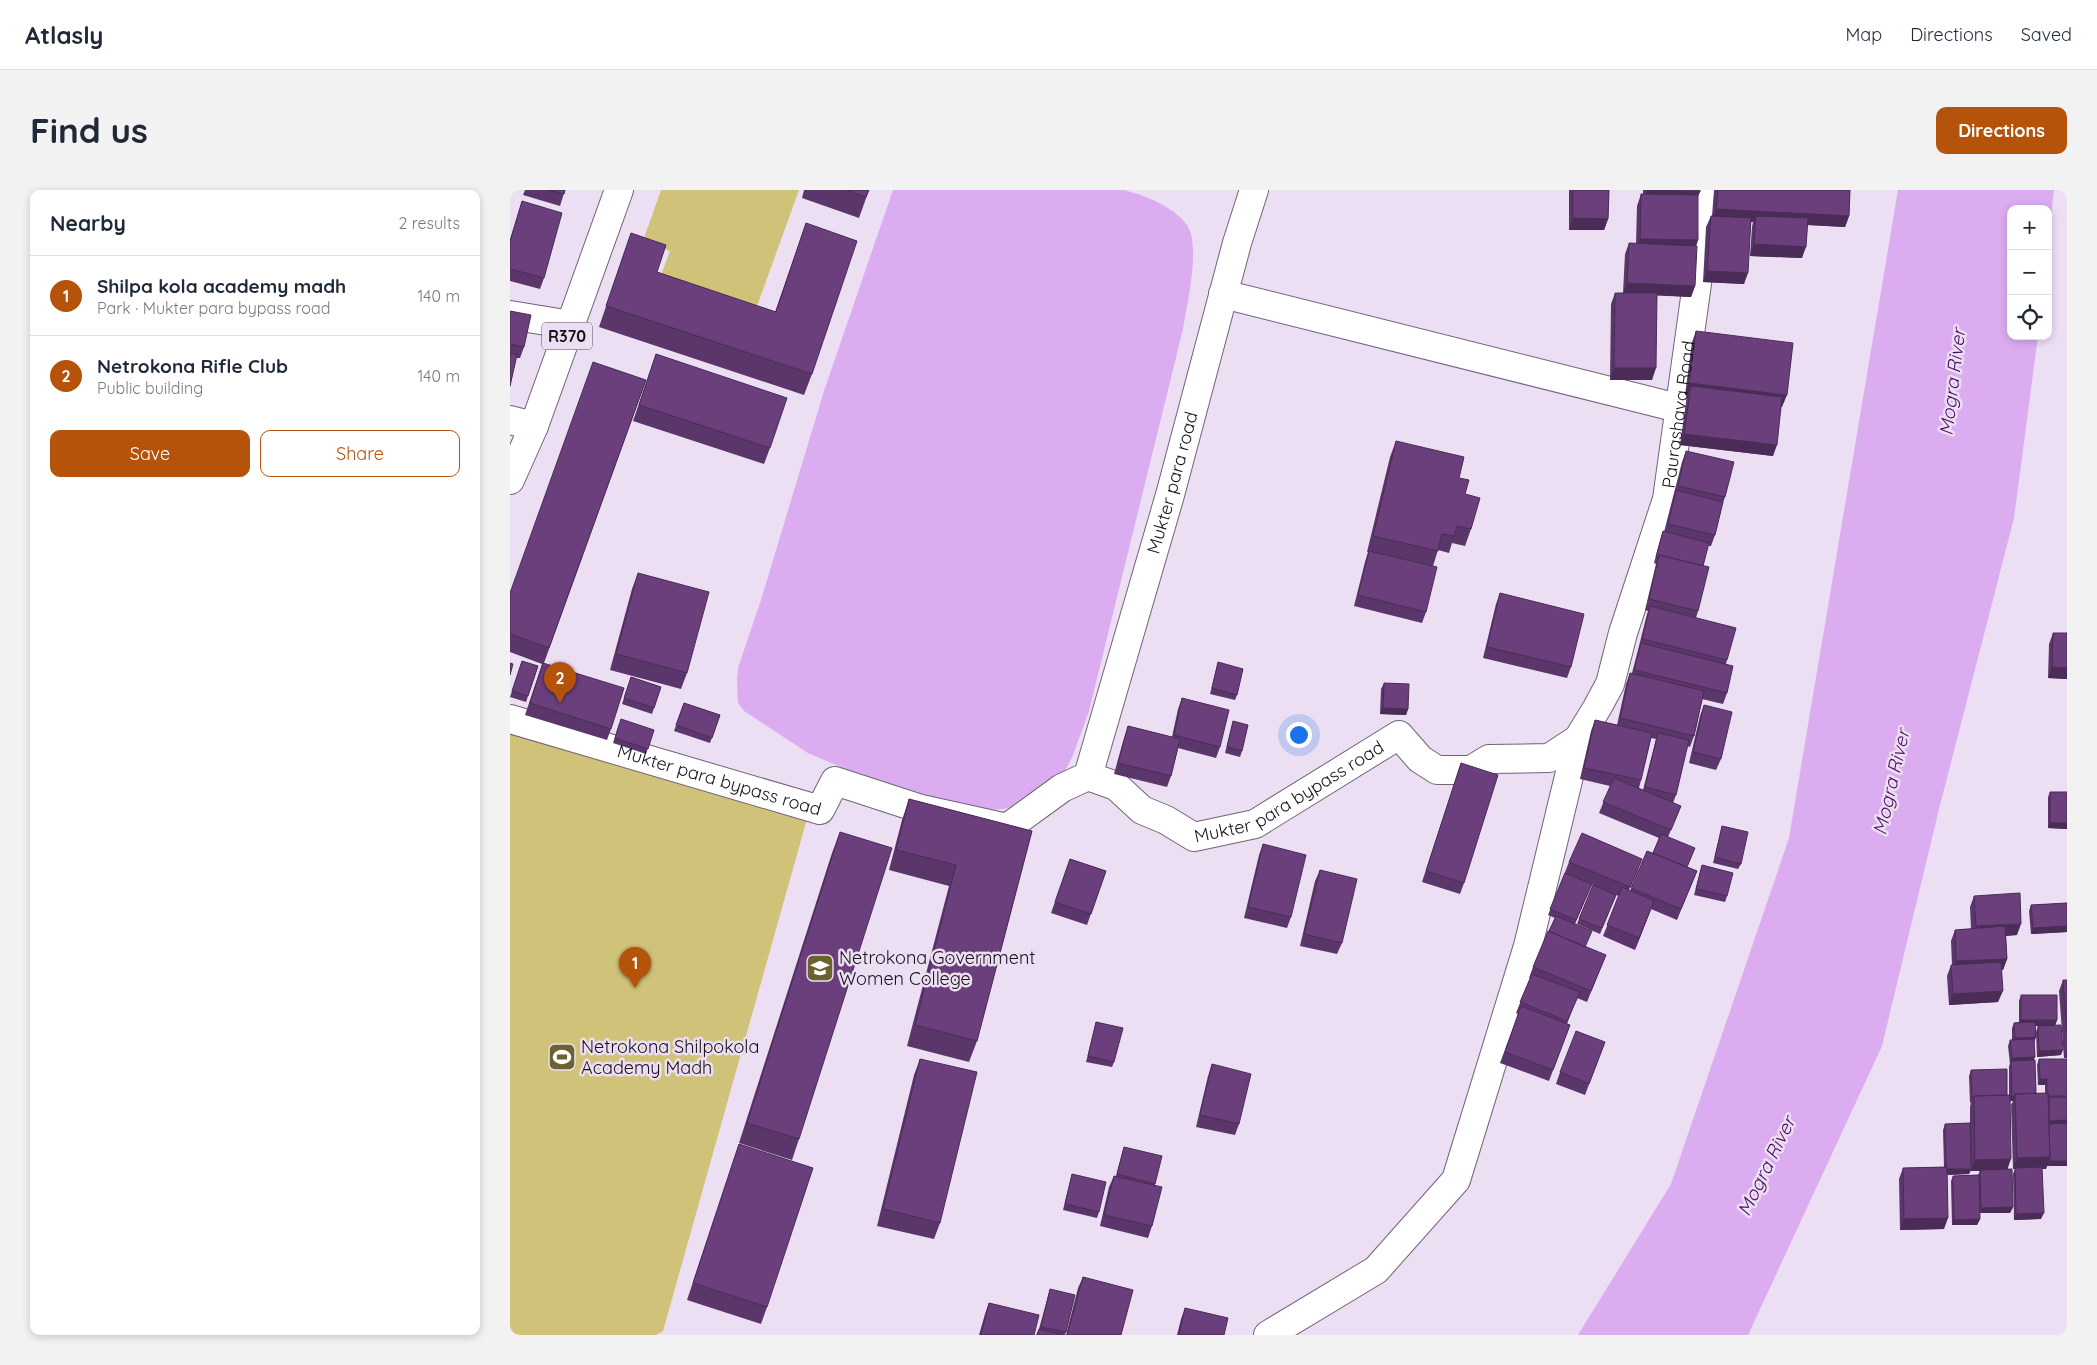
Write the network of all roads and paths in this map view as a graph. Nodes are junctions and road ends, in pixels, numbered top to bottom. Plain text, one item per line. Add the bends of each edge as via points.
1 (619, 190) edge
2 (1254, 190) edge
3 (1706, 190) edge
4 (1223, 294) junction
5 (510, 315) edge
6 (571, 325) junction
7 (1678, 408) junction
8 (522, 423) edge
9 (510, 480) edge
10 (1623, 633) joint
11 (510, 719) edge
12 (1578, 739) junction
13 (1088, 776) junction
14 (1268, 1335) edge

1 - 6 street, R370
2 - 4 street, Mukter para road
3 - 7 street, Paurashava Road via 1699,269
4 - 7 street
4 - 13 street, Mukter para road via 1170,495
5 - 6 street
6 - 8 street, R370
7 - 10 street, Paurashava Road via 1667,499
8 - 9 street, R370
10 - 12 street, Mukter para bypass road via 1610,684
11 - 13 street, Mukter para bypass road via 820,810 835,781 921,810 1007,828 1062,788
12 - 13 street, Mukter para bypass road via 1549,758 1490,760 1471,770 1437,770 1420,759 1399,735 1255,824 1194,837 1142,810 1116,786
12 - 14 street via 1528,946 1456,1180 1376,1270

